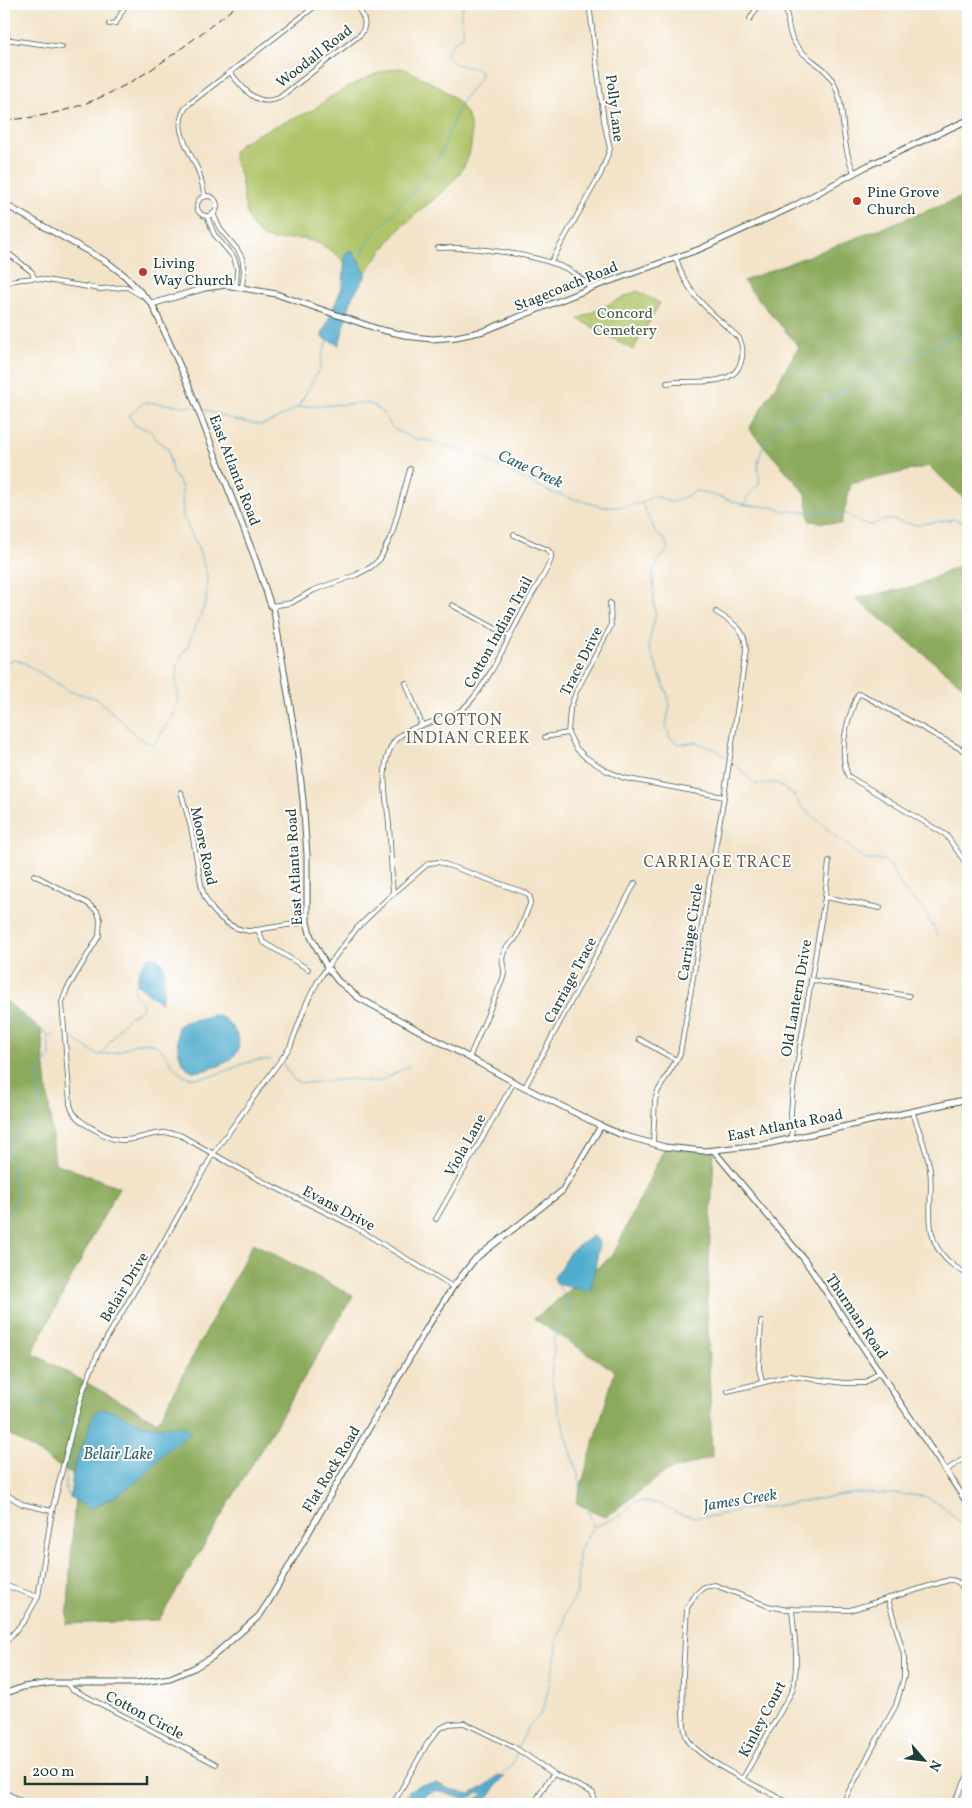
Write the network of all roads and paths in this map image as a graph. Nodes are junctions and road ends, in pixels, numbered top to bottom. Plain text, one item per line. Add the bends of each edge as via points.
1 (126, 4) edge
2 (318, 4) edge
3 (355, 4) edge
4 (589, 4) edge
5 (759, 4) edge
6 (786, 4) edge
7 (750, 19) dead end
8 (109, 24) dead end
9 (4, 39) edge
10 (62, 47) dead end
11 (230, 72) junction
12 (968, 120) edge
13 (854, 173) junction
14 (205, 197) junction
15 (4, 204) edge
16 (213, 213) junction
17 (207, 216) junction
18 (438, 248) dead end
19 (4, 250) edge
20 (676, 258) junction
21 (552, 262) junction
22 (34, 278) junction
23 (4, 284) edge
24 (239, 287) junction
25 (591, 288) junction
26 (152, 304) junction
27 (667, 383) dead end
28 (410, 469) dead end
29 (514, 535) dead end
30 (610, 603) dead end
31 (452, 605) dead end
32 (271, 606) junction
33 (716, 612) dead end
34 (509, 636) junction
35 (406, 683) dead end
36 (422, 725) junction
37 (568, 733) junction
38 (546, 738) dead end
39 (968, 753) edge
40 (180, 792) dead end
41 (724, 797) junction
42 (829, 861) dead end
43 (968, 866) edge
44 (34, 875) dead end
45 (635, 883) dead end
46 (393, 893) junction
47 (825, 897) junction
48 (880, 908) dead end
49 (307, 922) junction
50 (258, 930) junction
51 (327, 967) junction
52 (308, 970) dead end
53 (811, 980) junction
54 (909, 996) dead end
55 (639, 1039) dead end
56 (469, 1058) junction
57 (676, 1060) junction
58 (514, 1082) junction
59 (525, 1087) junction
60 (968, 1099) edge
61 (912, 1111) junction
62 (601, 1126) junction
63 (792, 1139) junction
64 (653, 1144) junction
65 (714, 1150) junction
66 (213, 1154) junction
67 (436, 1219) dead end
68 (968, 1274) edge
69 (453, 1287) junction
70 (761, 1322) dead end
71 (879, 1372) junction
72 (762, 1382) junction
73 (728, 1391) dead end
74 (968, 1456) edge
75 (946, 1471) junction
76 (4, 1493) edge
77 (968, 1504) edge
78 (52, 1512) junction
79 (4, 1585) edge
80 (38, 1597) junction
81 (888, 1599) junction
82 (968, 1600) edge
83 (792, 1609) junction
84 (4, 1644) edge
85 (66, 1684) junction
86 (4, 1694) edge
87 (216, 1764) dead end
88 (554, 1774) junction
89 (968, 1776) edge
90 (743, 1778) junction
91 (4, 1792) edge
92 (27, 1804) edge
93 (393, 1804) edge
94 (534, 1804) edge
95 (594, 1804) edge
96 (791, 1804) edge
97 (842, 1804) edge
98 (953, 1804) edge

1 - 8 street via 116,23
2 - 11 street
3 - 11 street, Woodall Road via 364,18 361,34 279,98 266,101 253,97
4 - 21 street, Polly Lane via 610,149
5 - 7 street
6 - 13 street via 793,41 833,81 842,106 847,152
9 - 10 street
11 - 14 street via 188,106 180,119 181,132 200,174
12 - 13 street, Stagecoach Road
13 - 20 street, Stagecoach Road via 792,207
14 - 16 street via 215,201
14 - 17 street via 198,202 198,208 200,214
15 - 26 street, East Atlanta Road via 107,262
16 - 17 street
16 - 24 street via 220,229 242,258 244,268
17 - 24 street via 214,234 234,258
18 - 21 street via 467,248
19 - 22 street via 32,272
20 - 25 street, Stagecoach Road
20 - 27 street via 690,290 739,338 743,358 736,370 723,379
21 - 25 street via 568,269
22 - 23 street
22 - 26 street via 100,289 127,287
24 - 25 street, Stagecoach Road via 276,294 378,329 413,338 433,339 484,331
24 - 26 street, Stagecoach Road via 205,288
26 - 32 street, East Atlanta Road via 188,384
28 - 32 street via 392,534 380,559 356,576 314,590 291,602
29 - 34 street, Cotton Indian Trail via 548,550 551,559
30 - 37 street, Trace Drive via 611,626 576,692 570,709
31 - 34 street
32 - 49 street, East Atlanta Road via 297,747 303,800
33 - 41 street, Carriage Circle via 734,624 746,639
34 - 36 street, Cotton Indian Trail via 472,700 446,718
35 - 36 street
36 - 46 street, Cotton Indian Trail via 396,739 386,757
37 - 38 street
37 - 41 street via 580,753 607,771 638,782
39 - 43 street via 858,694 849,717 844,748 844,767 848,776 946,835
40 - 50 street, Moore Road via 189,819 205,898 216,915 244,931
41 - 57 street, Carriage Circle via 682,1048
42 - 47 street, Old Lantern Drive
44 - 66 street, Evans Drive via 90,905 100,919 99,936 66,989 62,1002 70,1104 74,1114 112,1138 121,1140 174,1133
45 - 59 street, Carriage Trace
46 - 51 street, Belair Drive via 357,928
46 - 56 street, Belair Drive via 430,864 439,862 515,887 530,897 517,936 504,951 502,981
47 - 48 street
47 - 53 street, Old Lantern Drive
49 - 50 street, Moore Road
49 - 51 street, East Atlanta Road
50 - 52 street via 263,942
51 - 56 street, East Atlanta Road via 338,981 360,998
51 - 66 street, Belair Drive via 307,1002 290,1048
53 - 54 street
53 - 63 street, Old Lantern Drive via 793,1089
55 - 57 street
56 - 58 street, East Atlanta Road
57 - 64 street, Carriage Circle via 655,1100
58 - 59 street, East Atlanta Road
58 - 67 street, Viola Lane
59 - 62 street, East Atlanta Road
60 - 61 street, East Atlanta Road
61 - 63 street, East Atlanta Road
61 - 68 street via 930,1174 931,1235 943,1256
62 - 64 street, East Atlanta Road via 622,1136
62 - 69 street, Flat Rock Road via 562,1191 475,1259
63 - 65 street, East Atlanta Road
64 - 65 street, East Atlanta Road
65 - 71 street, Thurman Road via 804,1259
66 - 69 street, Evans Drive via 353,1226
66 - 78 street, Belair Drive via 98,1353 83,1391
69 - 85 street, Flat Rock Road via 260,1614 205,1662 185,1673 151,1682
70 - 72 street via 759,1368
71 - 72 street via 865,1383 790,1376
71 - 75 street, Thurman Road
72 - 73 street
74 - 75 street
75 - 77 street, Thurman Road
76 - 78 street via 22,1504
78 - 80 street, Belair Drive
79 - 80 street
80 - 84 street, Belair Drive via 25,1620
81 - 82 street via 956,1580 961,1583
81 - 83 street via 850,1610
81 - 97 street via 904,1655 904,1677 896,1705
83 - 90 street, Kinley Court via 796,1679
83 - 90 street via 768,1606 715,1584 704,1587 687,1608 684,1730 688,1740 704,1757
85 - 86 street, Flat Rock Road via 32,1685
85 - 87 street, Cotton Circle
88 - 93 street via 478,1728 464,1723 449,1724 439,1729 427,1744
88 - 94 street
88 - 95 street via 593,1793
89 - 98 street
90 - 96 street
91 - 92 street

